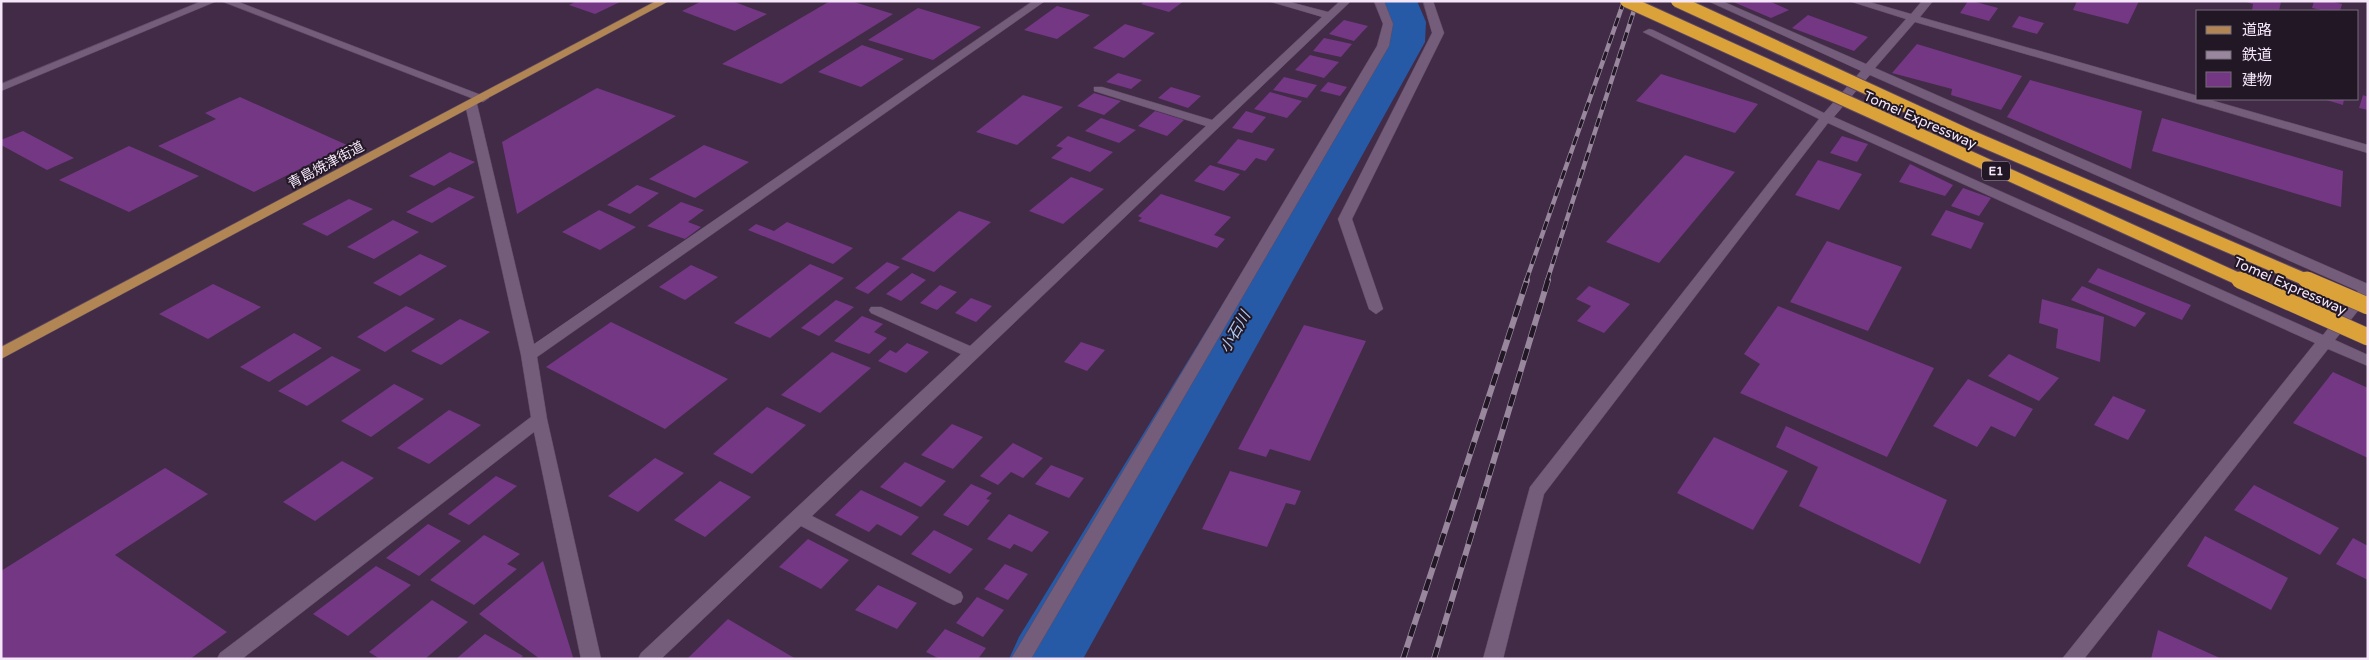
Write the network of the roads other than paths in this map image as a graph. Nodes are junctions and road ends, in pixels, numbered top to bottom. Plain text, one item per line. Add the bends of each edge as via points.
1 (212, 1) edge
2 (226, 1) edge
3 (664, 1) edge
4 (1040, 1) edge
5 (1273, 1) edge
6 (1346, 1) edge
7 (1379, 1) edge
8 (1428, 1) edge
9 (1626, 1) edge
10 (1678, 1) edge
11 (1713, 1) edge
12 (1854, 1) edge
13 (1928, 1) edge
14 (1330, 16) junction
15 (1915, 19) junction
16 (1649, 32) dead end
17 (1866, 70) junction
18 (1, 88) edge
19 (1098, 88) dead end
20 (2196, 100) edge
21 (2197, 100) edge
22 (477, 101) junction
23 (1826, 118) junction
24 (1215, 125) junction
25 (2368, 149) edge
26 (2367, 289) edge
27 (2368, 306) edge
28 (1376, 309) dead end
29 (876, 310) dead end
30 (2368, 337) edge
31 (2324, 342) junction
32 (972, 353) junction
33 (1, 354) edge
34 (529, 355) junction
35 (2368, 362) edge
36 (538, 419) junction
37 (799, 517) junction
38 (954, 597) dead end
39 (227, 659) edge
40 (591, 659) edge
41 (648, 659) edge
42 (1021, 659) edge
43 (1493, 659) edge
44 (2072, 659) edge

1 - 18 street
2 - 22 street
3 - 22 main road, 青島焼津街道
4 - 34 street
5 - 14 street
6 - 14 street
7 - 42 street via 1388,24 1383,46
8 - 28 street via 1438,33 1346,219
9 - 30 highway, Tomei Expressway / E1, bridge via 1940,146
10 - 27 highway, Tomei Expressway / E1, bridge via 1968,134
11 - 17 street
12 - 15 street
13 - 15 street
14 - 24 street
15 - 17 street
15 - 20 street
16 - 23 street
17 - 23 street
17 - 26 street
19 - 24 street
21 - 25 street
22 - 33 main road, 青島焼津街道
22 - 34 street
23 - 31 street
23 - 43 street via 1536,492
24 - 32 street
26 - 31 street
29 - 32 street
31 - 35 street
31 - 44 street
32 - 37 street
34 - 36 street
36 - 39 street
36 - 40 street
37 - 38 street
37 - 41 street

